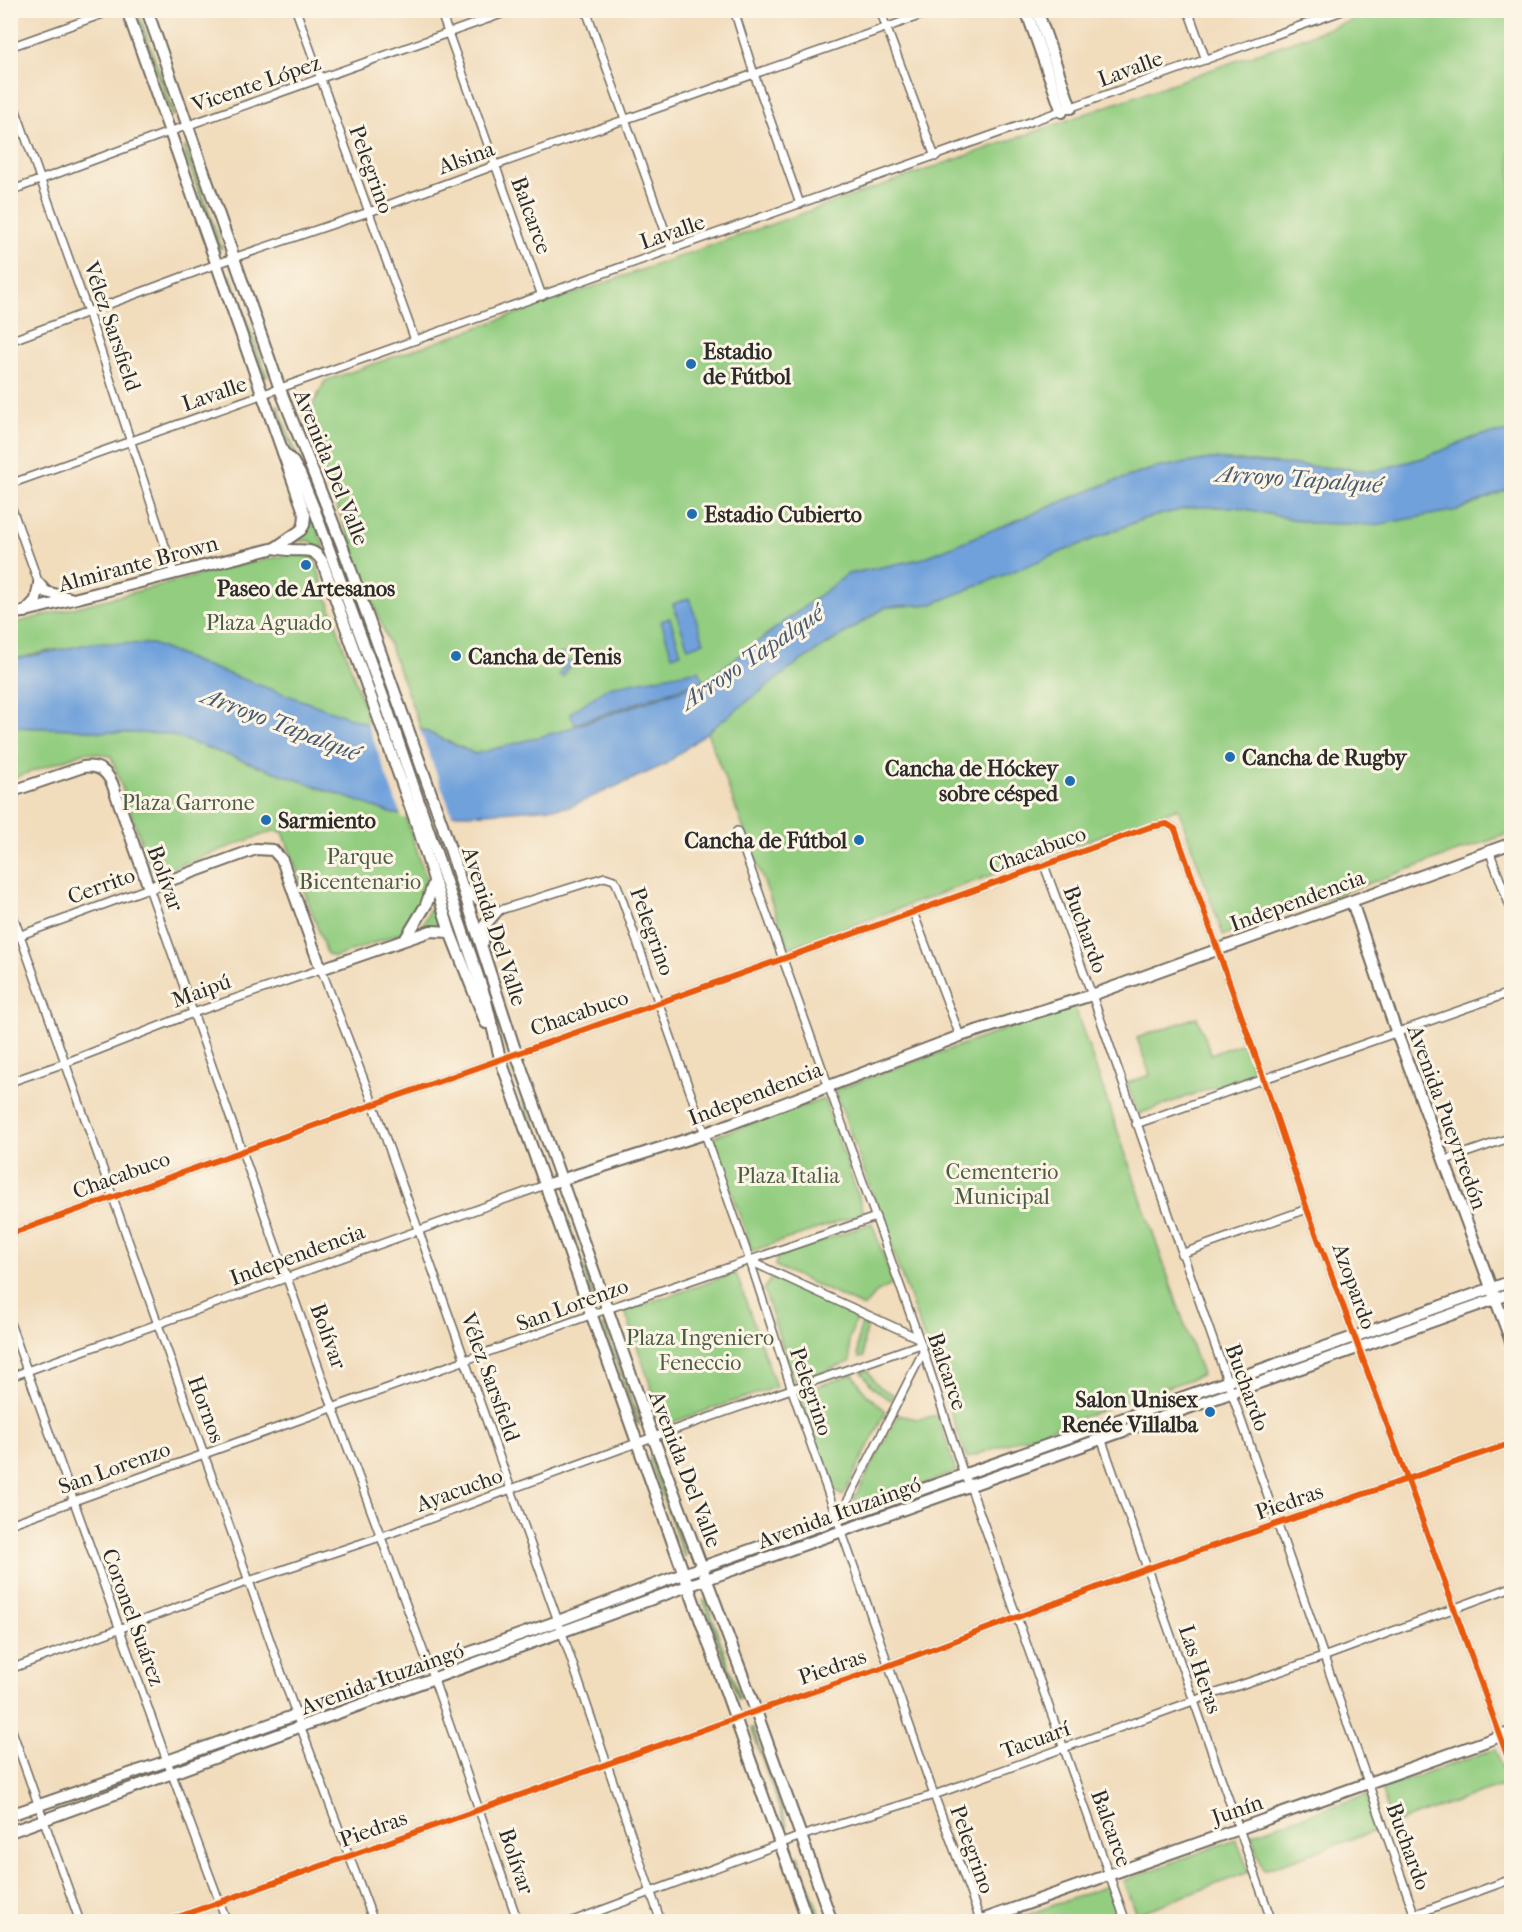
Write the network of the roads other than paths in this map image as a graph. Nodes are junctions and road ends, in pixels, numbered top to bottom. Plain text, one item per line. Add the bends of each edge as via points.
1 (114, 10) edge
2 (127, 10) edge
3 (147, 10) edge
4 (296, 10) edge
5 (440, 10) edge
6 (513, 10) edge
7 (586, 10) edge
8 (734, 10) edge
9 (880, 10) edge
10 (936, 10) edge
11 (1026, 10) edge
12 (1037, 10) edge
13 (1188, 10) edge
14 (1345, 10) edge
15 (1335, 12) edge
16 (886, 28) junction
17 (448, 33) junction
18 (10, 47) edge
19 (1206, 60) junction
20 (754, 74) junction
21 (320, 79) junction
22 (10, 94) edge
23 (1066, 110) junction
24 (625, 120) junction
25 (186, 126) junction
26 (169, 132) junction
27 (934, 157) junction
28 (496, 165) junction
29 (40, 181) junction
30 (10, 191) edge
31 (800, 204) junction
32 (369, 212) junction
33 (672, 250) junction
34 (233, 258) junction
35 (216, 264) junction
36 (542, 296) junction
37 (88, 312) junction
38 (415, 340) junction
39 (10, 341) edge
40 (280, 389) junction
41 (263, 395) junction
42 (132, 440) junction
43 (283, 452) junction
44 (10, 484) edge
45 (10, 504) edge
46 (275, 548) junction
47 (174, 573) junction
48 (39, 584) junction
49 (76, 599) junction
50 (26, 612) junction
51 (10, 615) edge
52 (386, 705) junction
53 (10, 792) edge
54 (1160, 824) joint
55 (423, 829) junction
56 (737, 831) dead end
57 (1512, 843) edge
58 (273, 850) joint
59 (1489, 850) junction
60 (1044, 866) junction
61 (434, 882) junction
62 (149, 888) junction
63 (464, 890) junction
64 (1352, 902) junction
65 (10, 907) edge
66 (497, 911) junction
67 (913, 912) junction
68 (1512, 912) edge
69 (450, 932) junction
70 (21, 935) junction
71 (406, 938) junction
72 (10, 939) edge
73 (482, 947) junction
74 (1217, 950) junction
75 (784, 959) junction
76 (321, 969) junction
77 (1512, 992) edge
78 (1092, 995) junction
79 (660, 1003) junction
80 (193, 1013) junction
81 (1396, 1031) junction
82 (960, 1036) junction
83 (516, 1053) junction
84 (500, 1058) junction
85 (65, 1063) junction
86 (1264, 1080) junction
87 (10, 1082) edge
88 (828, 1086) junction
89 (373, 1103) junction
90 (1136, 1124) junction
91 (704, 1134) junction
92 (1512, 1137) edge
93 (242, 1150) junction
94 (1443, 1161) junction
95 (561, 1179) junction
96 (545, 1185) junction
97 (112, 1197) junction
98 (1307, 1209) junction
99 (876, 1217) junction
100 (418, 1232) junction
101 (10, 1234) edge
102 (1181, 1254) junction
103 (750, 1261) junction
104 (287, 1278) junction
105 (1512, 1281) edge
106 (1493, 1293) junction
107 (1512, 1293) edge
108 (607, 1310) junction
109 (592, 1315) junction
110 (10, 1323) edge
111 (158, 1324) junction
112 (1356, 1342) junction
113 (1512, 1344) edge
114 (921, 1345) junction
115 (465, 1362) junction
116 (28, 1371) junction
117 (10, 1377) edge
118 (1229, 1387) junction
119 (792, 1390) junction
120 (333, 1408) junction
121 (1099, 1433) junction
122 (653, 1437) junction
123 (637, 1443) junction
124 (1512, 1443) edge
125 (204, 1453) junction
126 (964, 1475) junction
127 (1407, 1478) junction
128 (970, 1486) junction
129 (510, 1490) junction
130 (74, 1501) junction
131 (837, 1520) junction
132 (10, 1524) edge
133 (1277, 1525) junction
134 (841, 1532) junction
135 (380, 1537) junction
136 (702, 1568) junction
137 (1146, 1569) junction
138 (684, 1575) junction
139 (707, 1579) junction
140 (249, 1581) junction
141 (688, 1586) junction
142 (1512, 1587) edge
143 (1453, 1609) junction
144 (1017, 1618) junction
145 (558, 1622) junction
146 (119, 1628) junction
147 (562, 1633) junction
148 (1323, 1657) junction
149 (890, 1665) junction
150 (429, 1667) junction
151 (10, 1669) edge
152 (434, 1680) junction
153 (1193, 1701) junction
154 (756, 1711) junction
155 (297, 1714) junction
156 (736, 1718) junction
157 (10, 1725) edge
158 (301, 1728) junction
159 (1512, 1732) edge
160 (1500, 1736) junction
161 (1064, 1747) junction
162 (166, 1761) junction
163 (608, 1764) junction
164 (1512, 1769) edge
165 (171, 1775) junction
166 (1368, 1784) junction
167 (934, 1794) junction
168 (39, 1805) junction
169 (478, 1809) junction
170 (10, 1815) edge
171 (44, 1821) junction
172 (1238, 1829) junction
173 (10, 1832) edge
174 (801, 1836) junction
175 (781, 1844) junction
176 (350, 1855) junction
177 (1110, 1875) junction
178 (1512, 1879) edge
179 (650, 1891) junction
180 (220, 1902) junction
181 (1415, 1918) edge
182 (979, 1921) edge
183 (80, 1922) edge
184 (164, 1922) edge
185 (227, 1922) edge
186 (375, 1922) edge
187 (518, 1922) edge
188 (570, 1922) edge
189 (661, 1922) edge
190 (808, 1922) edge
191 (831, 1922) edge
192 (1126, 1922) edge
193 (1272, 1922) edge
194 (1394, 1922) edge

1 - 18 street
2 - 26 main road, Avenida Del Valle
3 - 25 main road, Avenida Del Valle
4 - 21 street, Pelegrino
5 - 17 street, Balcarce
6 - 17 street, Vicente López
7 - 24 street
8 - 20 street
9 - 16 street
10 - 16 street, Alsina
11 - 23 main road
12 - 23 main road
13 - 19 street
14 - 15 street, Lavalle
15 - 19 street, Lavalle
16 - 20 street, Alsina
16 - 27 street
17 - 21 street, Vicente López
17 - 28 street, Balcarce
19 - 23 street, Lavalle
20 - 24 street, Alsina
20 - 31 street
21 - 25 street, Vicente López
21 - 32 street, Pelegrino
22 - 29 street, Vélez Sarsfield
23 - 27 street, Lavalle
24 - 28 street, Alsina
24 - 33 street
25 - 26 street, Vicente López
25 - 34 main road, Avenida Del Valle
26 - 29 street, Vicente López
26 - 35 main road, Avenida Del Valle
27 - 31 street, Lavalle
28 - 32 street, Alsina
28 - 36 street, Balcarce
29 - 30 street, Vicente López
29 - 37 street, Vélez Sarsfield
31 - 33 street, Lavalle
32 - 34 street, Alsina
32 - 38 street, Pelegrino
33 - 36 street, Lavalle
34 - 35 street, Alsina
34 - 40 main road, Avenida Del Valle
35 - 37 street, Alsina
35 - 41 main road, Avenida Del Valle
36 - 38 street, Lavalle
37 - 39 street, Alsina
37 - 42 street, Vélez Sarsfield
38 - 40 street, Lavalle
40 - 41 street, Lavalle
40 - 52 main road, Avenida Del Valle via 342,545
41 - 42 street, Lavalle
41 - 43 main road, Avenida Del Valle
42 - 44 street, Lavalle
42 - 47 street, Vélez Sarsfield
43 - 46 main road via 305,520 301,530
43 - 52 main road, Avenida Del Valle via 300,474
45 - 48 street
46 - 47 main road, Almirante Brown
46 - 52 main road, Avenida Del Valle via 308,549 319,556
47 - 49 main road, Almirante Brown
48 - 49 main road via 56,596
48 - 50 main road via 36,600
49 - 50 main road, Almirante Brown
50 - 51 main road, Almirante Brown
52 - 55 main road, Avenida Del Valle
52 - 63 main road, Avenida Del Valle via 442,824
53 - 62 main road, Bolívar via 83,767 97,767 106,773
54 - 60 street, Chacabuco
54 - 74 street, Azopardo via 1175,829
55 - 61 main road, Avenida Del Valle
55 - 84 main road, Avenida Del Valle via 485,997
56 - 75 street, Balcarce
57 - 59 main road, Independencia
58 - 62 main road, Cerrito via 256,849
58 - 76 main road, Vélez Sarsfield via 282,860
59 - 64 main road, Independencia
59 - 68 street
60 - 67 street, Chacabuco
60 - 78 street, Buchardo
61 - 69 main road, Avenida Del Valle
61 - 71 main road via 426,905
62 - 70 street, Cerrito
62 - 80 street, Bolívar
63 - 66 main road
63 - 73 main road, Avenida Del Valle
64 - 74 main road, Independencia
64 - 81 main road, Avenida Pueyrredón
65 - 70 street, Hornos
66 - 73 main road via 484,926
66 - 79 street, Pelegrino via 605,877 614,880
67 - 75 street, Chacabuco
67 - 82 street
69 - 71 main road, Maipú via 431,931
69 - 84 main road, Avenida Del Valle
70 - 72 street, Cerrito
70 - 85 street, Hornos
71 - 76 main road, Maipú
73 - 83 main road, Avenida Del Valle
74 - 78 main road, Independencia
74 - 86 street, Azopardo
75 - 79 street, Chacabuco
75 - 88 street, Balcarce
76 - 80 street, Maipú
76 - 89 street, Vélez Sarsfield
77 - 81 street
78 - 82 main road, Independencia
78 - 90 street, Buchardo
79 - 83 street, Chacabuco
79 - 91 street, Pelegrino
80 - 85 street, Maipú
80 - 93 street, Bolívar
81 - 86 street
81 - 94 main road, Avenida Pueyrredón
82 - 88 main road, Independencia
83 - 84 street, Chacabuco
83 - 95 main road, Avenida Del Valle
84 - 89 street, Chacabuco
84 - 96 main road, Avenida Del Valle
85 - 87 street, Maipú
85 - 97 street, Hornos
86 - 90 street
86 - 98 street, Azopardo
88 - 91 main road, Independencia
88 - 99 street, Balcarce
89 - 93 street, Chacabuco
89 - 100 street, Vélez Sarsfield
90 - 102 street, Buchardo
91 - 95 main road, Independencia
91 - 103 street, Pelegrino
92 - 94 street
93 - 97 street, Chacabuco
93 - 104 street, Bolívar
94 - 106 main road, Avenida Pueyrredón
95 - 96 main road, Independencia
95 - 108 main road, Avenida Del Valle
96 - 100 street, Independencia
96 - 109 main road, Avenida Del Valle
97 - 101 street, Chacabuco
97 - 111 street, Hornos
98 - 102 street
98 - 112 street, Azopardo
99 - 103 street, San Lorenzo
99 - 114 street, Balcarce
100 - 104 street, Independencia
100 - 115 street, Vélez Sarsfield
102 - 118 street, Buchardo
103 - 108 street, San Lorenzo
103 - 114 street
103 - 119 street, Pelegrino
104 - 111 street, Independencia
104 - 120 street, Bolívar
105 - 106 main road, Avenida Ituzaingó
106 - 107 main road, Avenida Ituzaingó
106 - 112 main road, Avenida Ituzaingó
106 - 113 main road, Avenida Pueyrredón
108 - 109 street, San Lorenzo
108 - 122 main road, Avenida Del Valle
109 - 115 street, San Lorenzo
109 - 123 main road, Avenida Del Valle
110 - 116 street, Coronel Suárez
111 - 116 street, Independencia
111 - 125 street, Hornos
112 - 118 main road, Avenida Ituzaingó
112 - 127 street, Azopardo
114 - 119 street, Ayacucho
114 - 126 street, Balcarce
114 - 131 street
115 - 120 street, San Lorenzo
115 - 129 street, Vélez Sarsfield
116 - 117 street, Independencia
116 - 130 street, Coronel Suárez
118 - 121 main road, Avenida Ituzaingó
118 - 133 street, Buchardo
119 - 122 street, Ayacucho
119 - 131 street, Pelegrino
120 - 125 street, San Lorenzo
120 - 135 street, Bolívar
121 - 126 main road, Avenida Ituzaingó
121 - 128 main road, Avenida Ituzaingó
121 - 137 street, Las Heras
122 - 123 street, Ayacucho
122 - 136 main road, Avenida Del Valle
123 - 129 street, Ayacucho
123 - 138 main road, Avenida Del Valle
124 - 127 street, Piedras
125 - 130 street, San Lorenzo
125 - 140 street, Hornos
126 - 128 street, Balcarce
126 - 131 main road, Avenida Ituzaingó
127 - 133 street, Piedras
127 - 143 street, Azopardo
128 - 134 main road, Avenida Ituzaingó
128 - 144 street, Balcarce
129 - 135 street, Ayacucho
129 - 145 street, Vélez Sarsfield
130 - 132 street, San Lorenzo
130 - 146 street, Coronel Suárez
131 - 134 street, Pelegrino
131 - 136 main road, Avenida Ituzaingó
133 - 137 street, Piedras
133 - 148 street, Buchardo
134 - 139 main road, Avenida Ituzaingó
134 - 149 street, Pelegrino
135 - 140 street, Ayacucho
135 - 150 street, Bolívar
136 - 138 main road, Avenida Ituzaingó
136 - 139 main road, Avenida Del Valle
137 - 144 street, Piedras
137 - 153 street, Las Heras
138 - 141 main road, Avenida Del Valle
138 - 145 main road, Avenida Ituzaingó
139 - 141 main road, Avenida Ituzaingó
139 - 154 main road, Avenida Del Valle
140 - 146 street, Ayacucho
140 - 155 street, Hornos
141 - 147 main road, Avenida Ituzaingó
141 - 156 main road, Avenida Del Valle
142 - 143 street, Tacuarí
143 - 148 street, Tacuarí
143 - 160 street, Azopardo
144 - 149 street, Piedras
144 - 161 street, Balcarce
145 - 147 street, Vélez Sarsfield
145 - 150 main road, Avenida Ituzaingó
146 - 151 street, Ayacucho
146 - 162 street, Coronel Suárez
147 - 152 main road, Avenida Ituzaingó
147 - 163 street, Vélez Sarsfield
148 - 153 street, Tacuarí
148 - 166 street, Buchardo
149 - 154 street, Piedras
149 - 167 street, Pelegrino
150 - 152 street, Bolívar
150 - 155 main road, Avenida Ituzaingó
152 - 158 main road, Avenida Ituzaingó
152 - 169 street, Bolívar
153 - 161 street, Tacuarí
153 - 172 street, Las Heras
154 - 156 street, Piedras
154 - 174 main road, Avenida Del Valle
155 - 158 street, Hornos
155 - 162 main road, Avenida Ituzaingó
156 - 163 street, Piedras
156 - 175 main road, Avenida Del Valle
157 - 168 street
158 - 165 main road, Avenida Ituzaingó
158 - 176 street, Hornos
159 - 160 main road, Junín
160 - 164 street, Azopardo
160 - 166 main road, Junín
161 - 167 street, Tacuarí
161 - 177 street, Balcarce
162 - 165 street, Coronel Suárez
162 - 168 main road, Avenida Ituzaingó
163 - 169 street, Piedras
163 - 179 street, Vélez Sarsfield
165 - 171 main road, Avenida Ituzaingó
165 - 180 street, Coronel Suárez
166 - 172 main road, Junín
166 - 181 street, Buchardo
167 - 174 street, Tacuarí
167 - 182 street, Pelegrino
168 - 170 main road, Avenida Ituzaingó
168 - 171 street
169 - 176 street, Piedras
169 - 187 street, Bolívar
171 - 173 main road, Avenida Ituzaingó
171 - 183 street
172 - 177 main road, Junín
172 - 193 street, Las Heras
174 - 175 street, Tacuarí
174 - 191 main road, Avenida Del Valle
175 - 179 street, Tacuarí
175 - 190 main road, Avenida Del Valle
176 - 180 street, Piedras
176 - 186 street, Hornos
177 - 182 main road, Junín
177 - 192 street, Balcarce
178 - 181 street
179 - 188 street, Tacuarí
179 - 189 street, Vélez Sarsfield
180 - 184 street, Piedras
180 - 185 street, Coronel Suárez
181 - 194 street

